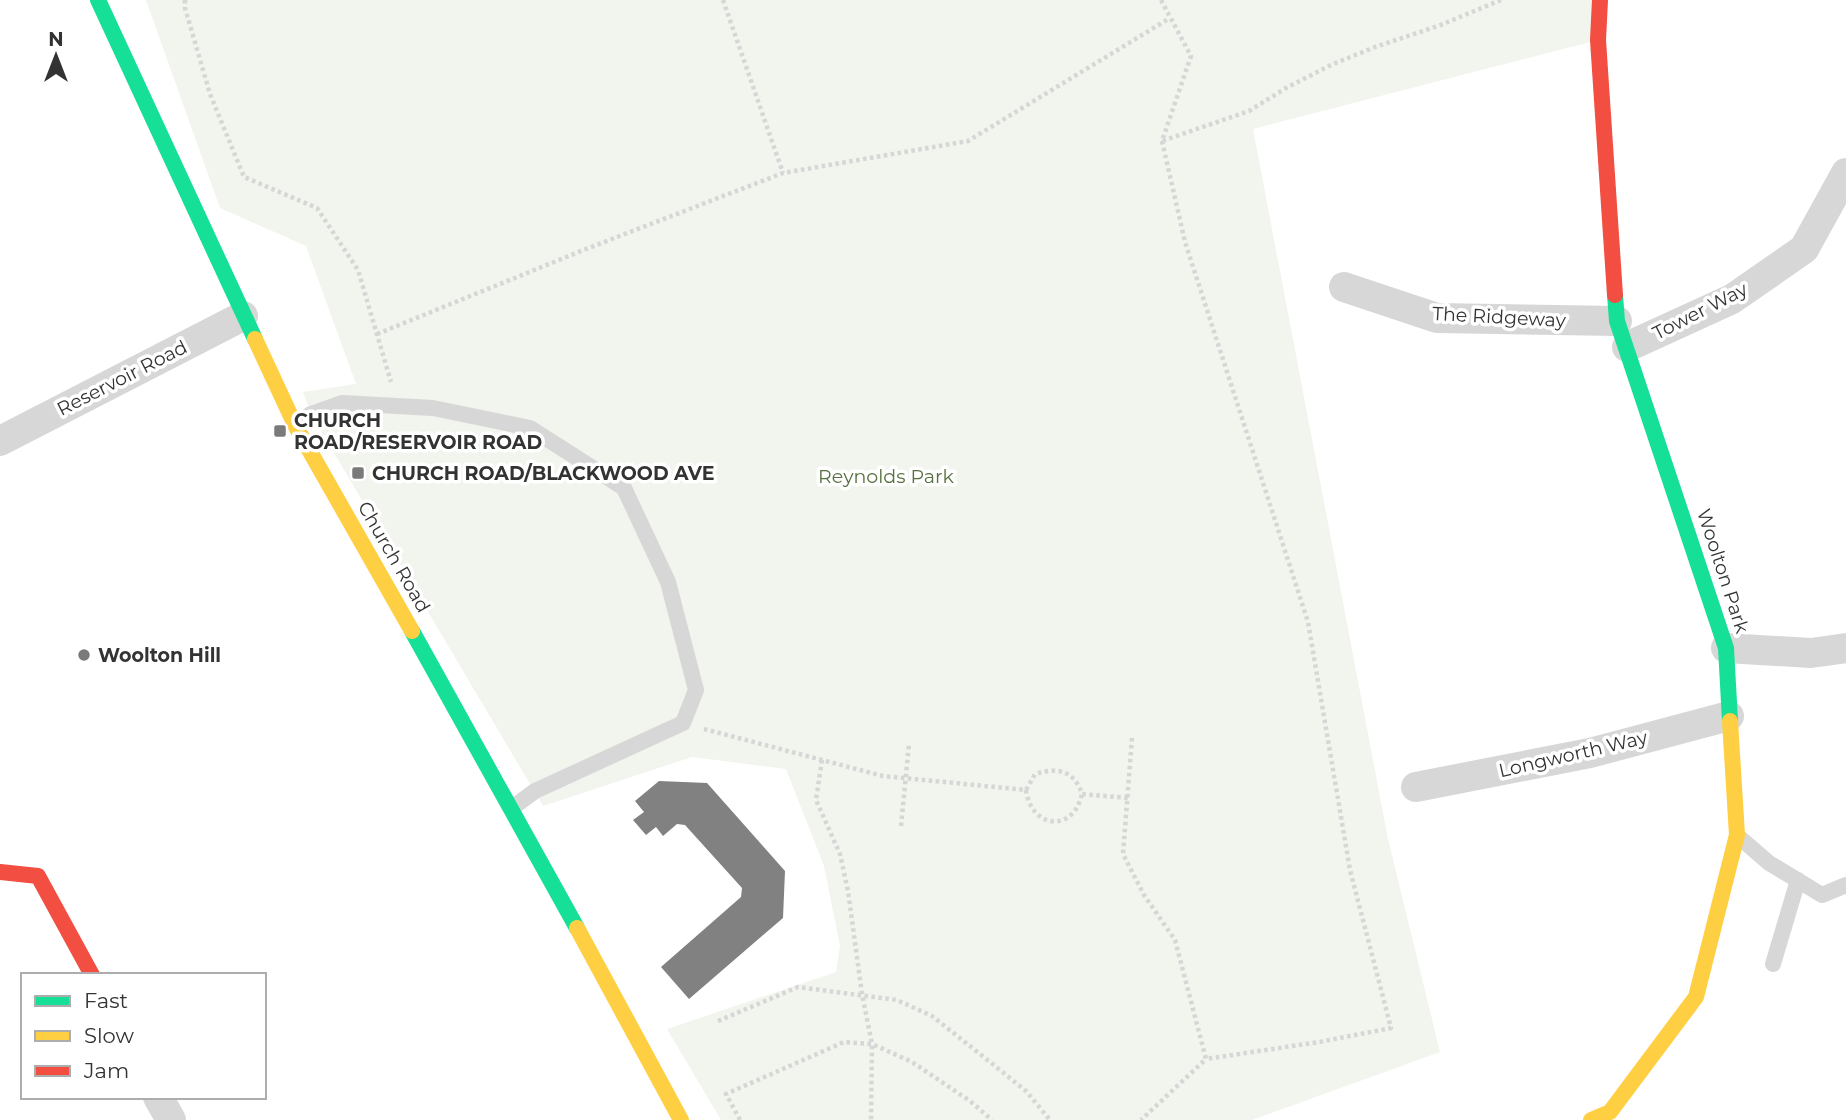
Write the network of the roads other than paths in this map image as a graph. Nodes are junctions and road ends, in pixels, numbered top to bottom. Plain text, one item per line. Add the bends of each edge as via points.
1 (98, 0) edge
2 (1600, 0) edge
3 (1846, 173) edge
4 (1344, 287) dead end
5 (243, 316) junction
6 (1622, 334) junction
7 (295, 425) junction
8 (0, 441) edge
9 (1726, 648) junction
10 (1846, 648) edge
11 (1729, 716) junction
12 (1416, 787) dead end
13 (512, 808) junction
14 (1737, 835) junction
15 (0, 872) edge
16 (1798, 880) junction
17 (1846, 885) edge
18 (1773, 964) dead end
19 (91, 973) edge
20 (159, 1099) edge
21 (170, 1120) edge
22 (681, 1120) edge
23 (1591, 1120) edge

1 - 5 street, Church Road
2 - 6 street, Woolton Park via 1598,40
3 - 6 street, Tower Way via 1804,249 1732,299
4 - 6 street, The Ridgeway via 1437,318
5 - 7 street, Church Road
5 - 8 street, Reservoir Road
6 - 9 street, Woolton Park
7 - 13 street, Church Road
7 - 13 lane via 342,403 433,408 530,428 624,488 668,582 696,690 683,723 535,791
9 - 10 street via 1811,653
9 - 11 street, Woolton Park
11 - 12 street, Longworth Way via 1590,754
11 - 14 street, Woolton Park
13 - 22 street, Church Road
14 - 16 lane via 1769,863
14 - 23 street, Woolton Park via 1696,998 1610,1112
15 - 19 street via 38,876
16 - 17 lane via 1822,895
16 - 18 lane
20 - 21 street

